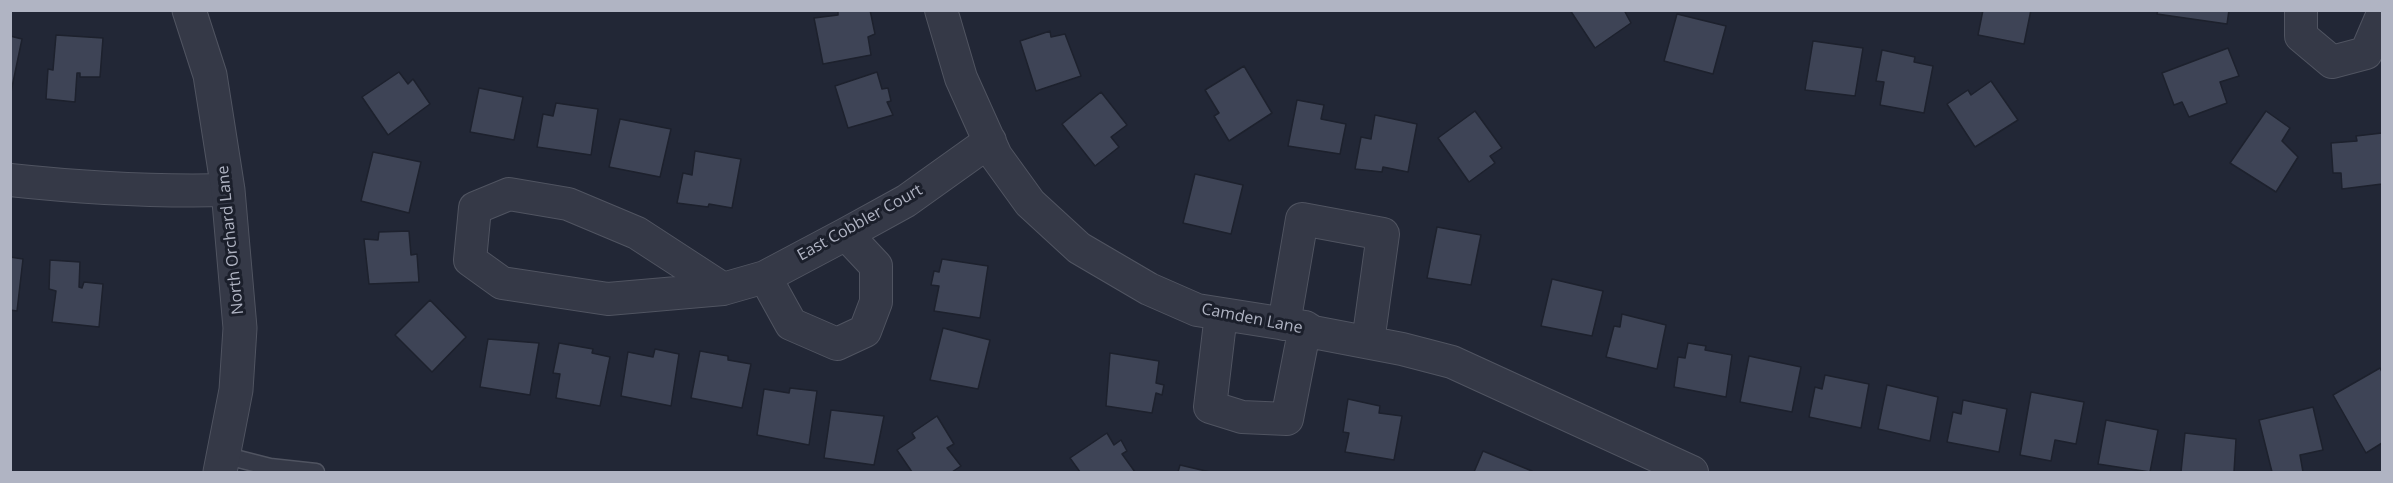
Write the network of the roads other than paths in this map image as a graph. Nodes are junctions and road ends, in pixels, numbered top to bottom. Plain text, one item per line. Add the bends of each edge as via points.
1 (189, 10) edge
2 (941, 10) edge
3 (2301, 10) edge
4 (2380, 16) edge
5 (990, 141) junction
6 (10, 180) edge
7 (228, 190) junction
8 (846, 234) junction
9 (765, 278) junction
10 (723, 289) junction
11 (1221, 314) junction
12 (1294, 326) junction
13 (1368, 342) junction
14 (221, 464) edge
15 (316, 472) edge
16 (1692, 472) edge

1 - 7 street, North Orchard Lane via 210,75
2 - 5 street, Camden Lane via 961,78
3 - 4 street via 2301,36 2331,62 2366,53
5 - 8 street, East Cobbler Court via 906,201
5 - 11 street, Camden Lane via 996,156 1030,203 1078,248 1149,289 1197,310
6 - 7 street via 161,192
7 - 14 street, North Orchard Lane via 240,328 236,390
8 - 9 street, East Cobbler Court
8 - 9 street via 876,266 876,302 865,331 837,344 791,324
9 - 10 street, East Cobbler Court
10 - 10 street, East Cobbler Court via 608,299 502,283 470,260 475,208 509,194 568,204 637,233
11 - 12 street, Camden Lane
11 - 12 street via 1210,407 1242,417 1287,419
12 - 13 street, Camden Lane
12 - 13 street via 1302,219 1383,234
13 - 16 street, Camden Lane via 1452,362
14 - 15 lane

